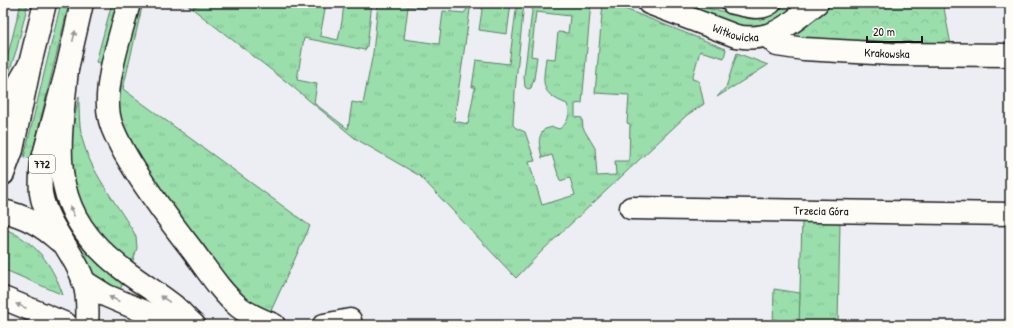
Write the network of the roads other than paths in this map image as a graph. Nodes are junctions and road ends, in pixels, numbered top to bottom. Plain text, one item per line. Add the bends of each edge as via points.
1 (45, 3) edge
2 (82, 3) edge
3 (129, 3) edge
4 (649, 3) edge
5 (733, 3) edge
6 (770, 3) edge
7 (817, 3) edge
8 (676, 8) edge
9 (768, 36) junction
10 (1010, 55) edge
11 (30, 64) junction
12 (67, 69) junction
13 (3, 112) edge
14 (3, 174) edge
15 (631, 208) dead end
16 (3, 211) edge
17 (1010, 214) edge
18 (71, 254) junction
19 (84, 281) junction
20 (3, 298) edge
21 (350, 320) dead end
22 (66, 324) dead end
23 (87, 325) edge
24 (176, 325) edge
25 (194, 325) edge
26 (274, 325) edge
27 (324, 325) edge

1 - 11 main road
12 -> 2 main road, 772
3 - 26 main road via 109,86 107,103 113,131 153,199 223,291 240,307 258,319
4 - 8 main road, Witkowicka
5 - 6 main road via 758,8
7 - 9 main road, Witkowicka via 778,32
8 - 9 main road, Witkowicka via 736,36
9 - 10 main road, Krakowska via 777,45 804,49 891,54
11 - 13 main road
11 - 14 main road via 12,150
12 - 18 main road, 772 via 42,162 41,192 47,211
25 -> 12 main road via 174,306 106,256 94,245 75,218 66,193 60,159
15 - 17 main road, Trzecia Góra
16 - 18 main road, 772 via 34,222 48,231
18 - 19 main road, 772
19 - 23 main road, 772 via 88,310
24 -> 19 main road via 107,296
22 -> 20 main road
21 - 27 main road

